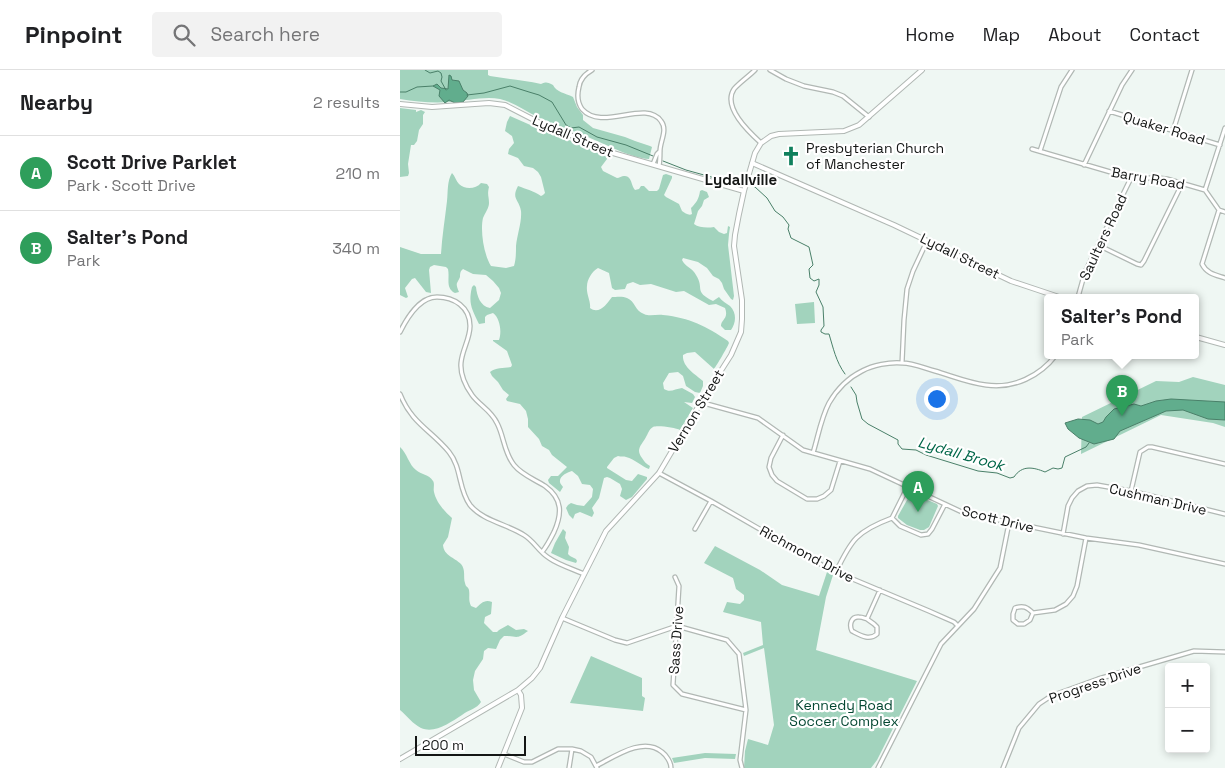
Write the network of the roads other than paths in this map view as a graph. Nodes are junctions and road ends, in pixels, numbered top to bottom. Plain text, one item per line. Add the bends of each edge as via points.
1 (592, 70) edge
2 (755, 70) edge
3 (770, 70) edge
4 (922, 70) edge
5 (1072, 70) edge
6 (1132, 70) edge
7 (1192, 70) edge
8 (400, 104) edge
9 (1109, 111) junction
10 (868, 116) junction
11 (1225, 128) edge
12 (1173, 131) junction
13 (760, 143) junction
14 (1220, 145) junction
15 (1032, 149) dead end
16 (660, 150) junction
17 (1040, 151) junction
18 (752, 162) junction
19 (653, 164) junction
20 (1084, 165) junction
21 (659, 166) junction
22 (1131, 178) junction
23 (1182, 184) junction
24 (1205, 190) junction
25 (744, 191) junction
26 (1219, 210) junction
27 (1225, 212) edge
28 (927, 241) junction
29 (1098, 245) junction
30 (1225, 278) edge
31 (1051, 294) edge
32 (1079, 294) edge
33 (400, 332) edge
34 (1199, 338) edge
35 (1225, 345) edge
36 (1053, 359) edge
37 (902, 363) junction
38 (400, 394) edge
39 (701, 402) junction
40 (402, 404) edge
41 (783, 435) junction
42 (813, 453) junction
43 (840, 461) junction
44 (1225, 464) edge
45 (659, 473) junction
46 (908, 486) junction
47 (1130, 492) junction
48 (711, 501) junction
49 (944, 504) junction
50 (1225, 514) edge
51 (892, 518) junction
52 (1009, 523) junction
53 (695, 529) dead end
54 (1063, 534) junction
55 (1086, 538) junction
56 (542, 552) junction
57 (1225, 564) edge
58 (836, 572) junction
59 (584, 574) junction
60 (675, 576) dead end
61 (880, 590) junction
62 (1033, 612) junction
63 (562, 618) junction
64 (867, 619) junction
65 (677, 626) junction
66 (958, 626) junction
67 (1225, 652) edge
68 (518, 690) junction
69 (746, 710) junction
70 (572, 748) junction
71 (504, 754) junction
72 (400, 758) edge
73 (596, 767) edge
74 (498, 768) edge
75 (569, 768) edge
76 (672, 768) edge
77 (742, 768) edge
78 (878, 768) edge
79 (1003, 768) edge

1 - 16 street via 579,85 578,104 583,110 600,118 653,115 662,122 664,132
2 - 13 street via 733,91 730,103
3 - 10 street via 804,86 842,96
4 - 10 street
5 - 17 street via 1061,87
6 - 9 street
7 - 12 street
8 - 19 street, Lydall Street via 432,108 489,103 505,105 613,153
9 - 12 street, Quaker Road
9 - 20 street
10 - 13 street via 859,125 844,131 779,134
11 - 14 street
12 - 14 street, Quaker Road
13 - 18 street, Vernon Street
14 - 24 street
15 - 17 street, Barry Road
16 - 19 street
16 - 21 street
17 - 20 street, Barry Road
18 - 25 street, Vernon Street
18 - 28 street, Lydall Street
19 - 21 street, Lydall Street
20 - 22 street, Barry Road
21 - 25 street, Lydall Street
22 - 23 street, Barry Road via 1159,178
22 - 29 street, Saulters Road
23 - 24 street, Barry Road
23 - 29 street via 1141,265
24 - 26 street
25 - 39 street, Vernon Street via 734,235 742,305 740,332 731,355
26 - 27 street
26 - 30 street via 1202,264 1209,273
28 - 31 street, Lydall Street via 1011,281
28 - 37 street via 907,289
29 - 32 street, Saulters Road
33 - 56 street via 413,312 434,297 449,298 467,313 470,326 461,364 466,387 493,415 513,464 553,492 559,502 559,522
34 - 35 street
36 - 37 street via 1033,376 1018,383 995,386
37 - 42 street via 881,364 867,369 834,394 823,417
38 - 40 street
39 - 41 street, Scott Drive via 758,418
39 - 45 street, Vernon Street
40 - 56 street via 456,462 461,485 471,506 482,515 524,534
41 - 42 street, Scott Drive via 803,450
41 - 43 street via 771,458 769,467 772,475 807,498 817,499 831,490
42 - 43 street, Scott Drive
43 - 46 street, Scott Drive via 870,469
44 - 47 street via 1148,447 1140,452
45 - 48 street, Richmond Drive
45 - 59 street, Vernon Street via 606,531
46 - 49 street, Scott Drive
46 - 51 street
47 - 50 street, Cushman Drive
47 - 54 street, Cushman Drive via 1097,485 1078,491 1068,506
48 - 53 street
48 - 58 street, Richmond Drive
49 - 51 street via 928,534 921,535 900,526
49 - 52 street, Scott Drive via 972,515
51 - 58 street via 863,532 852,542
52 - 54 street, Scott Drive
52 - 66 street via 1000,568 974,609
54 - 55 street, Scott Drive
55 - 57 street, Scott Drive via 1139,545
55 - 62 street via 1073,596 1055,610
56 - 59 street
58 - 61 street, Richmond Drive
59 - 63 street, Vernon Street
60 - 65 street, Sass Drive via 679,586
61 - 64 street
61 - 66 street, Richmond Drive
62 - 62 street via 1020,606 1015,608 1013,620 1024,624
63 - 65 street via 626,642
63 - 68 street, Vernon Street via 540,668
64 - 64 street via 855,617 850,627 858,635 872,638 877,627
65 - 69 street via 727,640 739,654
65 - 69 street, Sass Drive via 673,685 682,694
66 - 78 street via 941,644
67 - 79 street, Progress Drive via 1194,651 1051,696 1039,704 1019,728
68 - 71 street via 522,695 522,708
68 - 72 street, Vernon Street
69 - 77 street via 740,760
70 - 71 street via 558,749 532,762
70 - 73 street via 591,757
70 - 75 street
71 - 74 street
73 - 76 street via 627,750 645,745 657,748

